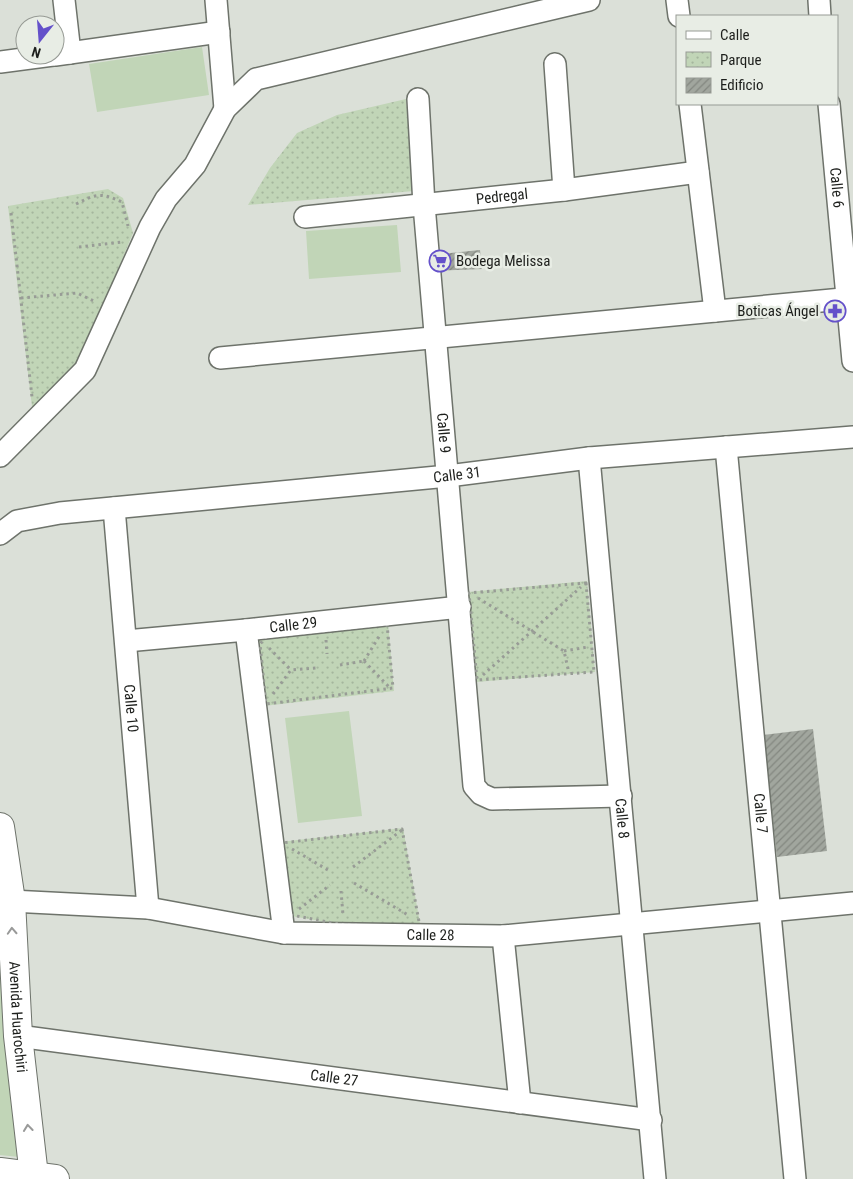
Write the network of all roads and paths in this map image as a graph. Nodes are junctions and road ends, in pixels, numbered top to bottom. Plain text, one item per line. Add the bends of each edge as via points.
1 (64, 0) edge
2 (216, 0) edge
3 (589, 0) edge
4 (677, 0) edge
5 (819, 0) edge
6 (528, 7) edge
7 (63, 15) edge
8 (679, 15) edge
9 (820, 15) edge
10 (219, 32) junction
11 (65, 53) edge
12 (15, 60) edge
13 (0, 62) edge
14 (555, 64) dead end
15 (418, 99) dead end
16 (690, 105) edge
17 (829, 105) edge
18 (225, 109) junction
19 (843, 158) edge
20 (698, 172) junction
21 (564, 190) junction
22 (76, 204) dead end
23 (424, 205) junction
24 (11, 213) dead end
25 (305, 217) dead end
26 (130, 230) dead end
27 (79, 247) dead end
28 (122, 251) dead end
29 (21, 298) junction
30 (850, 299) edge
31 (101, 305) dead end
32 (715, 311) junction
33 (436, 337) junction
34 (220, 358) dead end
35 (853, 361) edge
36 (33, 403) dead end
37 (853, 437) edge
38 (726, 447) junction
39 (0, 456) edge
40 (589, 458) junction
41 (448, 476) junction
42 (114, 508) junction
43 (0, 534) edge
44 (586, 583) junction
45 (463, 599) junction
46 (532, 631) junction
47 (254, 635) junction
48 (126, 641) junction
49 (592, 646) junction
50 (564, 651) junction
51 (340, 665) dead end
52 (316, 668) dead end
53 (291, 670) junction
54 (569, 673) junction
55 (477, 680) junction
56 (390, 688) junction
57 (266, 704) junction
58 (621, 796) junction
59 (0, 827) edge
60 (402, 829) junction
61 (282, 843) junction
62 (353, 867) dead end
63 (328, 870) dead end
64 (354, 883) dead end
65 (330, 884) dead end
66 (341, 891) dead end
67 (10, 902) junction
68 (853, 903) edge
69 (148, 908) junction
70 (770, 911) junction
71 (419, 921) junction
72 (287, 924) junction
73 (632, 924) junction
74 (344, 925) junction
75 (503, 936) junction
76 (18, 1036) junction
77 (520, 1102) junction
78 (651, 1120) junction
79 (0, 1172) edge
80 (44, 1178) edge
81 (655, 1179) edge
82 (795, 1179) edge

1 - 7 street
2 - 10 street
3 - 6 street
4 - 8 street
5 - 9 street
6 - 18 street via 256,79
10 - 11 street
10 - 18 street
12 - 13 street
14 - 21 street
15 - 23 street, Calle 9
16 - 20 street
17 - 19 street, Calle 6
18 - 39 street via 194,165 166,199 150,226 86,370
19 - 30 street, Calle 6
20 - 21 street, Pedregal
20 - 32 street
21 - 23 street, Pedregal
22 - 26 path via 95,195 122,202
23 - 25 street, Pedregal
23 - 33 street, Calle 9
24 - 29 path
27 - 28 path via 125,242
29 - 31 path via 77,293
29 - 36 path
30 - 32 street
30 - 35 street, Calle 6
32 - 33 street
33 - 34 street
33 - 41 street, Calle 9
37 - 38 street, Calle 31
38 - 40 street, Calle 31
38 - 70 street, Calle 7
40 - 41 street, Calle 31
40 - 58 street, Calle 8
41 - 42 street, Calle 31
41 - 45 street, Calle 9
42 - 43 street, Calle 31 via 17,521
42 - 48 street, Calle 10
44 - 45 path
44 - 46 path
44 - 49 path
45 - 46 path
45 - 47 street, Calle 29
45 - 55 path
45 - 58 street, Calle 9 via 474,786 492,799
46 - 50 path
46 - 55 path
47 - 48 street, Calle 29
47 - 53 path
47 - 56 path via 266,637 387,624 393,688
47 - 57 path via 260,644
47 - 72 street
48 - 69 street, Calle 10
49 - 50 path
49 - 54 path via 594,672
50 - 54 path
51 - 56 path via 364,661
52 - 53 path
53 - 57 path
54 - 55 path
56 - 57 path
58 - 73 street, Calle 8
59 - 67 street, Avenida Huarochiri
60 - 61 path
60 - 62 path
60 - 71 path
61 - 63 path
61 - 72 path via 289,910
64 - 71 path
65 - 72 path
66 - 74 path
67 - 69 street, Calle 28
76 -> 67 street, Avenida Huarochiri
68 - 70 street, Calle 28
69 - 72 street, Calle 28
70 - 73 street, Calle 28
70 - 82 street, Calle 7
71 - 74 path via 420,927
72 - 74 path
72 - 75 street, Calle 28
73 - 75 street, Calle 28
73 - 78 street, Calle 8
75 - 77 street
76 - 77 street, Calle 27
80 -> 76 street, Avenida Huarochiri
77 - 78 street, Calle 27
78 - 81 street, Calle 8
79 - 80 street

